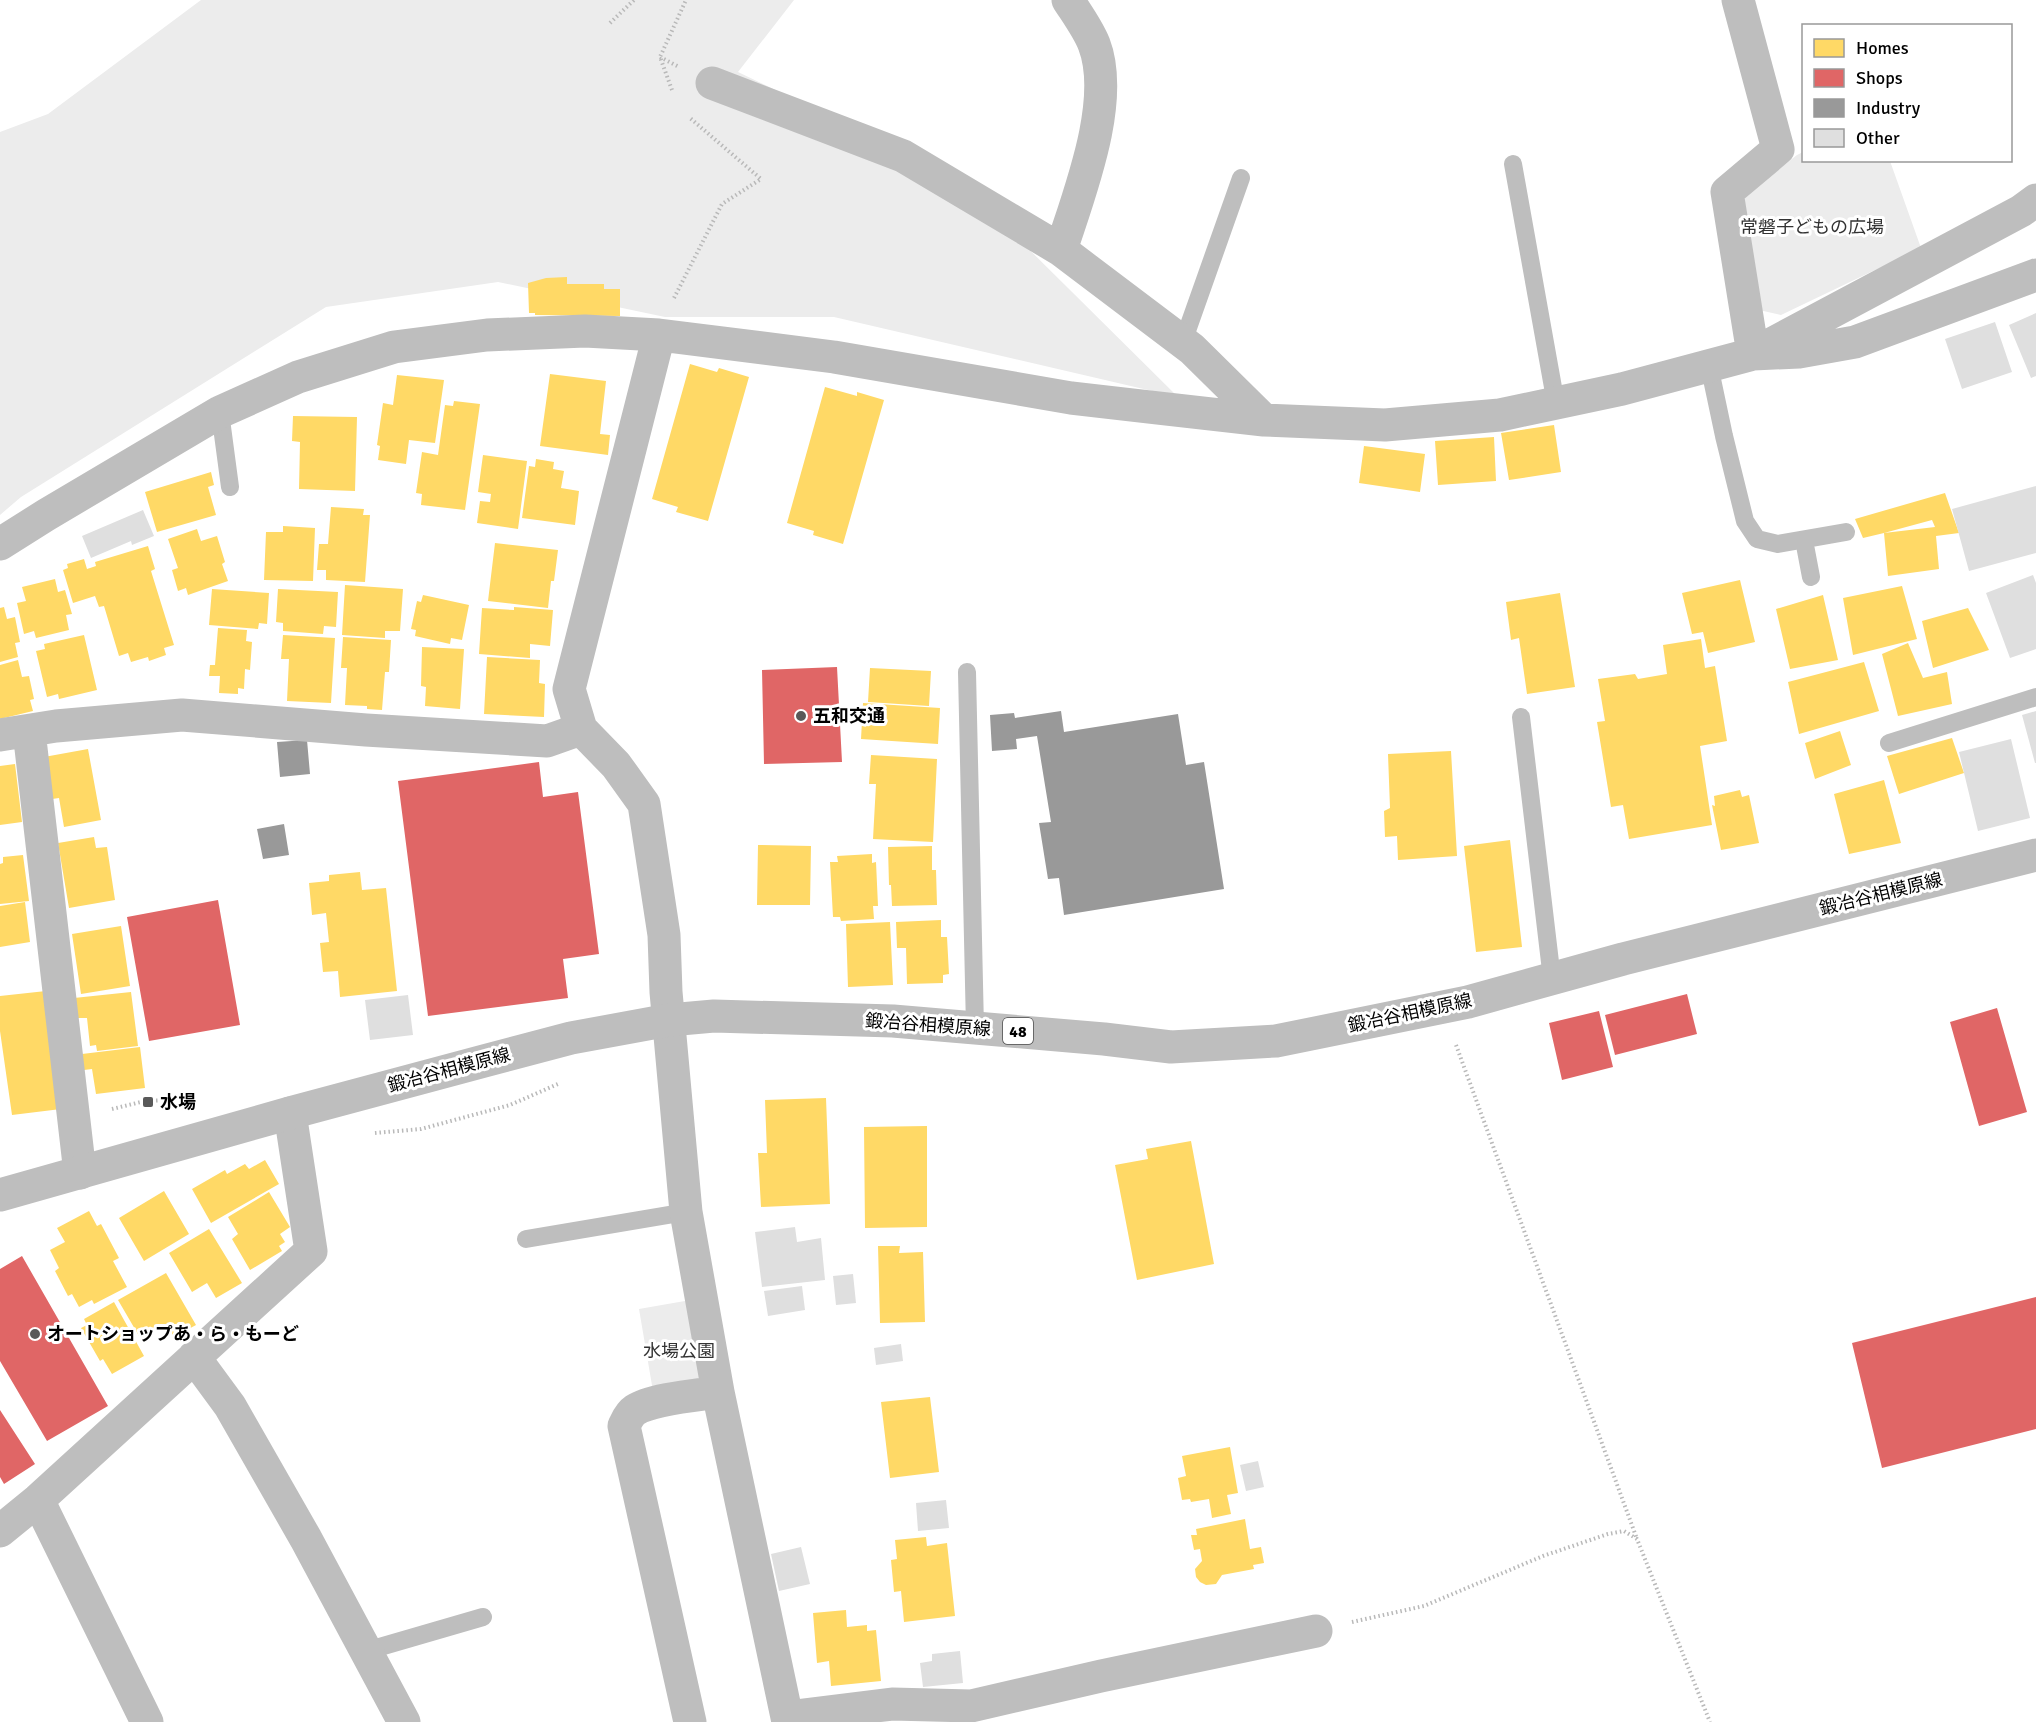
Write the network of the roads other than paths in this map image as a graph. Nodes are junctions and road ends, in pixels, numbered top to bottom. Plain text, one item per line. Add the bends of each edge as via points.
1 (1068, 0) edge
2 (1738, 0) edge
3 (712, 83) dead end
4 (1513, 164) dead end
5 (1241, 178) dead end
6 (2036, 200) edge
7 (1061, 250) junction
8 (2036, 275) edge
9 (659, 335) junction
10 (1183, 342) junction
11 (1753, 354) junction
12 (1709, 365) junction
13 (1556, 404) junction
14 (220, 412) junction
15 (1264, 420) junction
16 (230, 488) dead end
17 (1846, 532) dead end
18 (1804, 540) junction
19 (0, 544) edge
20 (1811, 577) dead end
21 (967, 672) dead end
22 (2036, 697) edge
23 (1521, 717) dead end
24 (581, 729) junction
25 (14, 733) edge
26 (1889, 743) dead end
27 (2036, 855) edge
28 (1552, 979) junction
29 (669, 1020) junction
30 (975, 1028) junction
31 (290, 1113) junction
32 (80, 1173) junction
33 (0, 1195) edge
34 (686, 1212) junction
35 (526, 1239) dead end
36 (194, 1357) junction
37 (718, 1392) junction
38 (38, 1500) junction
39 (0, 1531) edge
40 (483, 1617) dead end
41 (1316, 1631) road end
42 (366, 1651) junction
43 (787, 1720) edge
44 (147, 1722) edge
45 (404, 1722) edge
46 (690, 1722) edge

1 - 7 street via 1094,44 1101,79 1093,150
2 - 11 street via 1778,149 1726,192
3 - 7 street via 903,156
4 - 13 lane
5 - 10 lane
6 - 11 street
7 - 10 street
8 - 11 street via 1855,342 1799,352
9 - 14 street via 585,331 487,335 394,347 298,377
9 - 15 street via 834,357 1071,398
9 - 24 street via 569,689
10 - 15 street
11 - 12 street
12 - 13 street
12 - 18 lane via 1745,521 1757,539 1778,544
13 - 15 street via 1500,414 1385,425
14 - 16 lane
14 - 19 street
17 - 18 lane
18 - 20 lane
21 - 30 lane
22 - 26 lane
23 - 28 lane
24 - 25 street via 547,741 182,715
24 - 29 street via 616,765 644,804 664,935
25 - 32 street
27 - 28 street, 鍛冶谷相模原線 / 48
28 - 30 street, 鍛冶谷相模原線 / 48 via 1442,1007 1276,1041 1171,1047
29 - 30 street, 鍛冶谷相模原線 / 48 via 714,1016 892,1021
29 - 31 street, 鍛冶谷相模原線 / 48 via 571,1038
29 - 34 street
31 - 32 street, 鍛冶谷相模原線 / 48
31 - 36 street via 311,1251
32 - 33 street, 鍛冶谷相模原線 / 48
34 - 35 lane
34 - 37 street
36 - 38 street
36 - 42 street via 230,1406
37 - 43 street
37 - 46 street via 635,1410 624,1426
38 - 39 street
38 - 44 street
40 - 42 lane
41 - 43 street via 971,1706 892,1704
42 - 45 street

